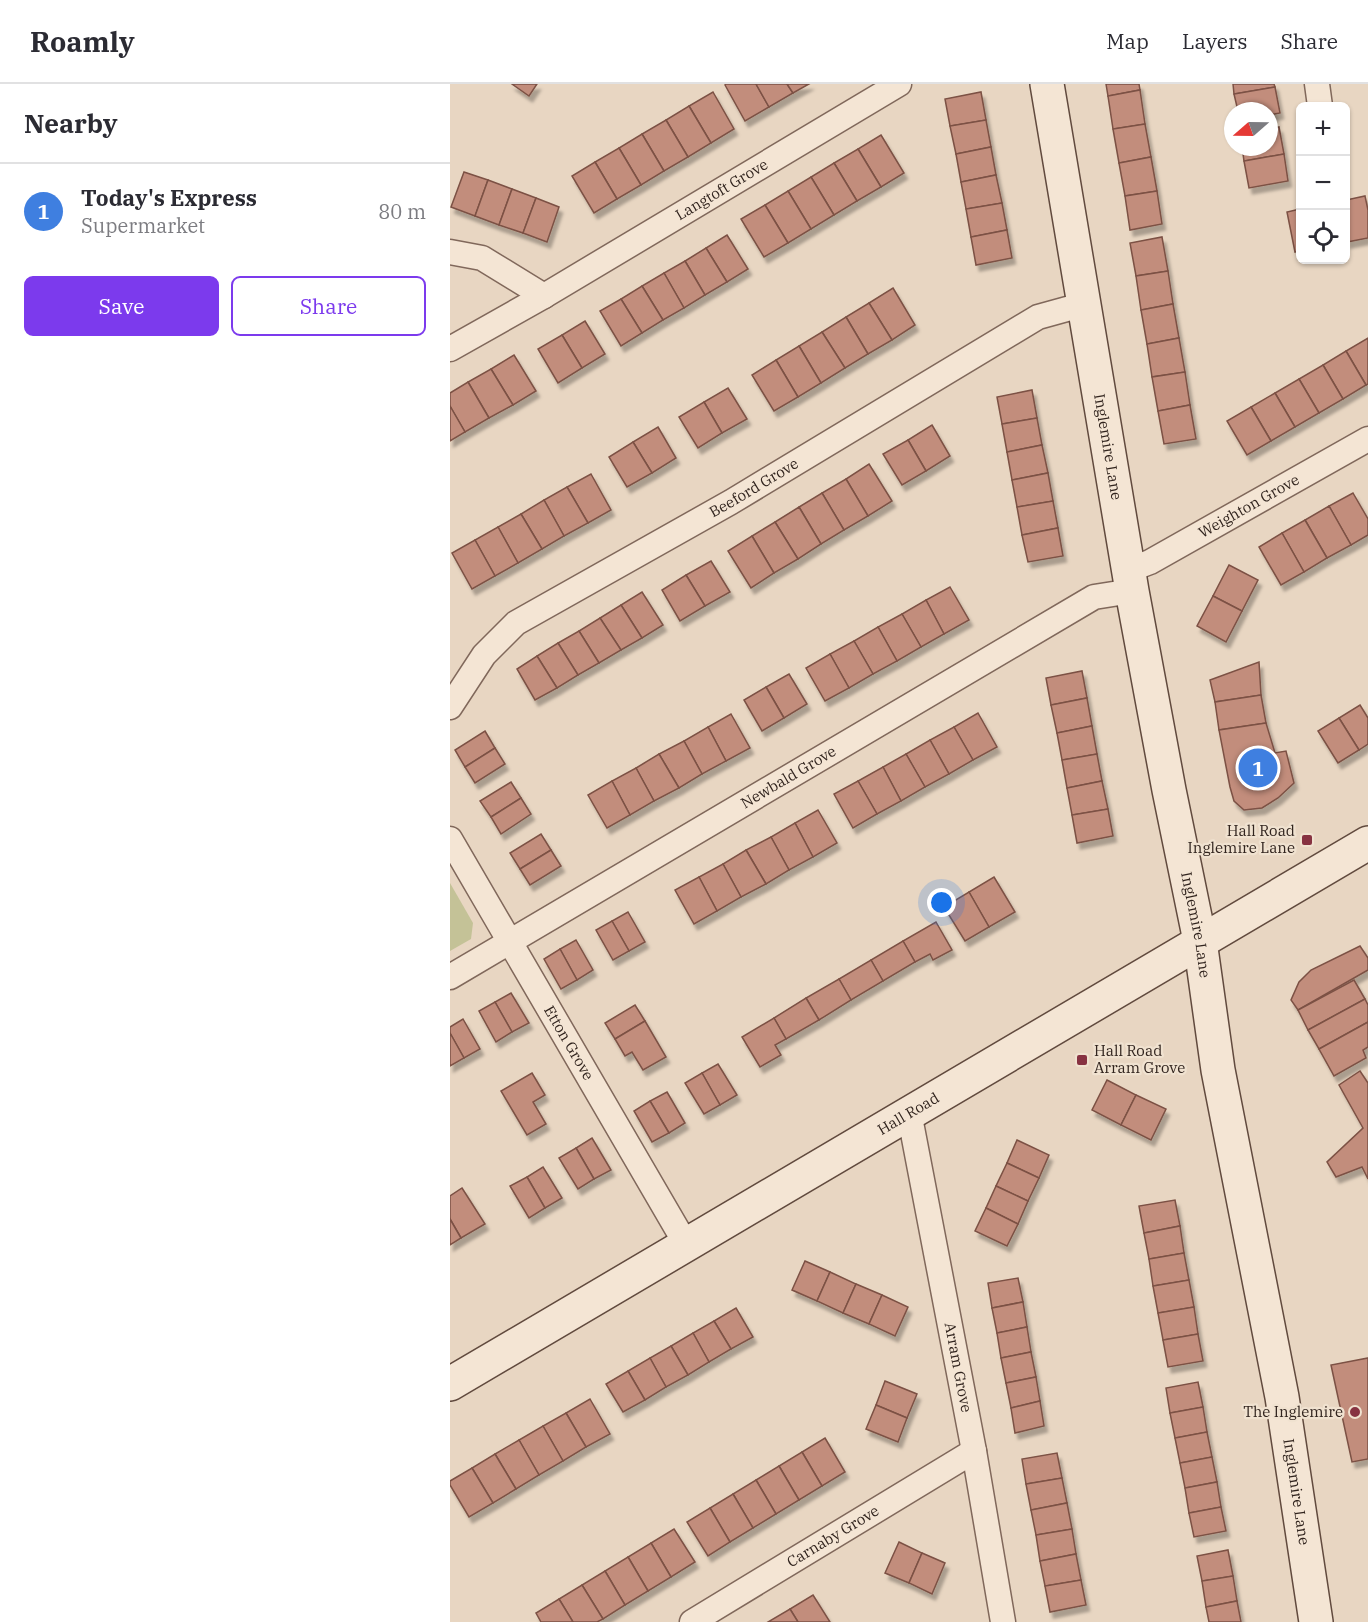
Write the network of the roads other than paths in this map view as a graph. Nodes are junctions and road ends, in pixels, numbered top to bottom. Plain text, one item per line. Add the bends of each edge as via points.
1 (898, 84) edge
2 (1047, 84) edge
3 (1317, 84) edge
4 (1319, 102) edge
5 (450, 252) edge
6 (544, 296) junction
7 (1085, 304) junction
8 (450, 349) edge
9 (1368, 439) edge
10 (1131, 581) junction
11 (450, 707) edge
12 (450, 839) edge
13 (1368, 843) edge
14 (1200, 940) junction
15 (510, 941) junction
16 (450, 977) edge
17 (909, 1112) junction
18 (687, 1246) junction
19 (450, 1384) edge
20 (974, 1451) junction
21 (692, 1622) edge
22 (1003, 1622) edge
23 (1316, 1622) edge

1 - 6 street, Langtoft Grove
2 - 7 street, Inglemire Lane
3 - 4 street
5 - 6 street via 482,258
6 - 8 street, Langtoft Grove
7 - 10 street, Inglemire Lane
7 - 11 street, Beeford Grove via 1038,317 730,502 516,623 484,655
9 - 10 street, Weighton Grove via 1150,562
10 - 14 street, Inglemire Lane
10 - 15 street, Newbald Grove via 1094,597
12 - 15 street, Etton Grove
13 - 14 street, Hall Road
14 - 17 street, Hall Road
14 - 23 street, Inglemire Lane via 1218,1070 1282,1397
15 - 16 street, Newbald Grove
15 - 18 street, Etton Grove
17 - 18 street, Hall Road
17 - 20 street, Arram Grove
18 - 19 street, Hall Road
20 - 21 street, Carnaby Grove
20 - 22 street, Arram Grove

